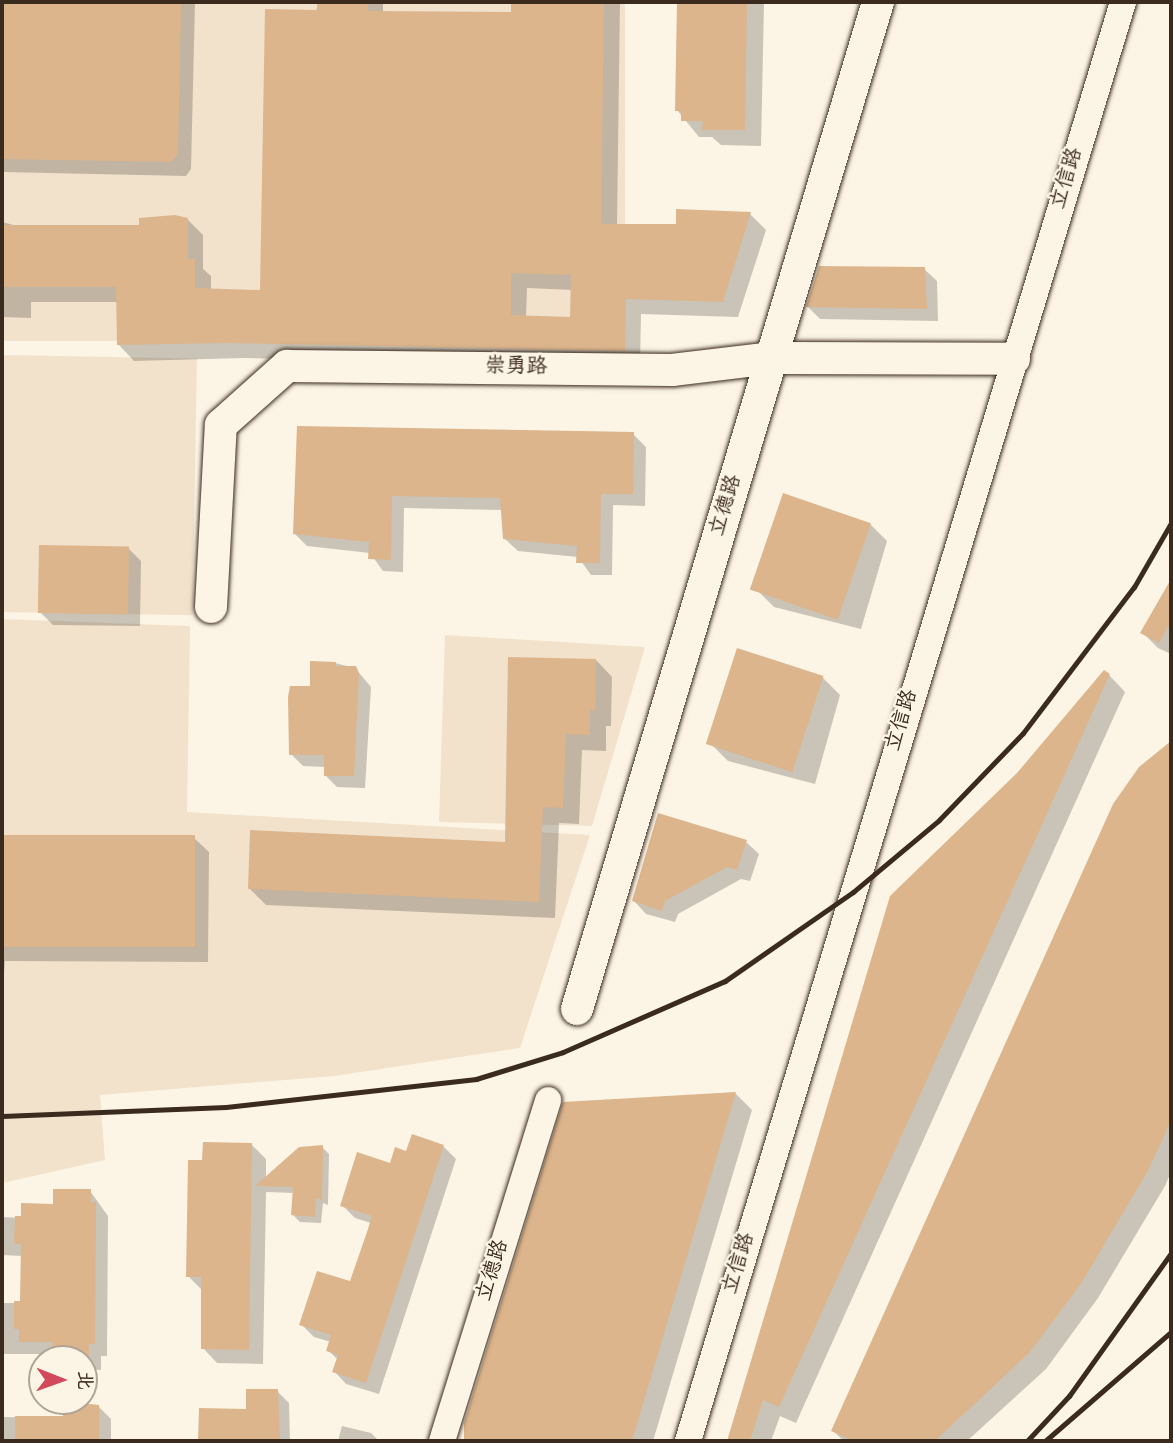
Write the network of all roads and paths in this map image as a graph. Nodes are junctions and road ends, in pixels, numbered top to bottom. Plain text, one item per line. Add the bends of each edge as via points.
1 (878, 2) edge
2 (1123, 2) edge
3 (773, 358) junction
4 (1014, 359) junction
5 (211, 607) dead end
6 (577, 1009) dead end
7 (548, 1100) dead end
8 (442, 1441) edge
9 (688, 1441) edge

1 - 3 street, 立德路
2 - 4 street, 立信路
3 - 4 street, 崇勇路
3 - 5 street, 崇勇路 via 672,370 287,366 222,425
3 - 6 street, 立德路
4 - 9 street, 立信路
7 - 8 street, 立德路

